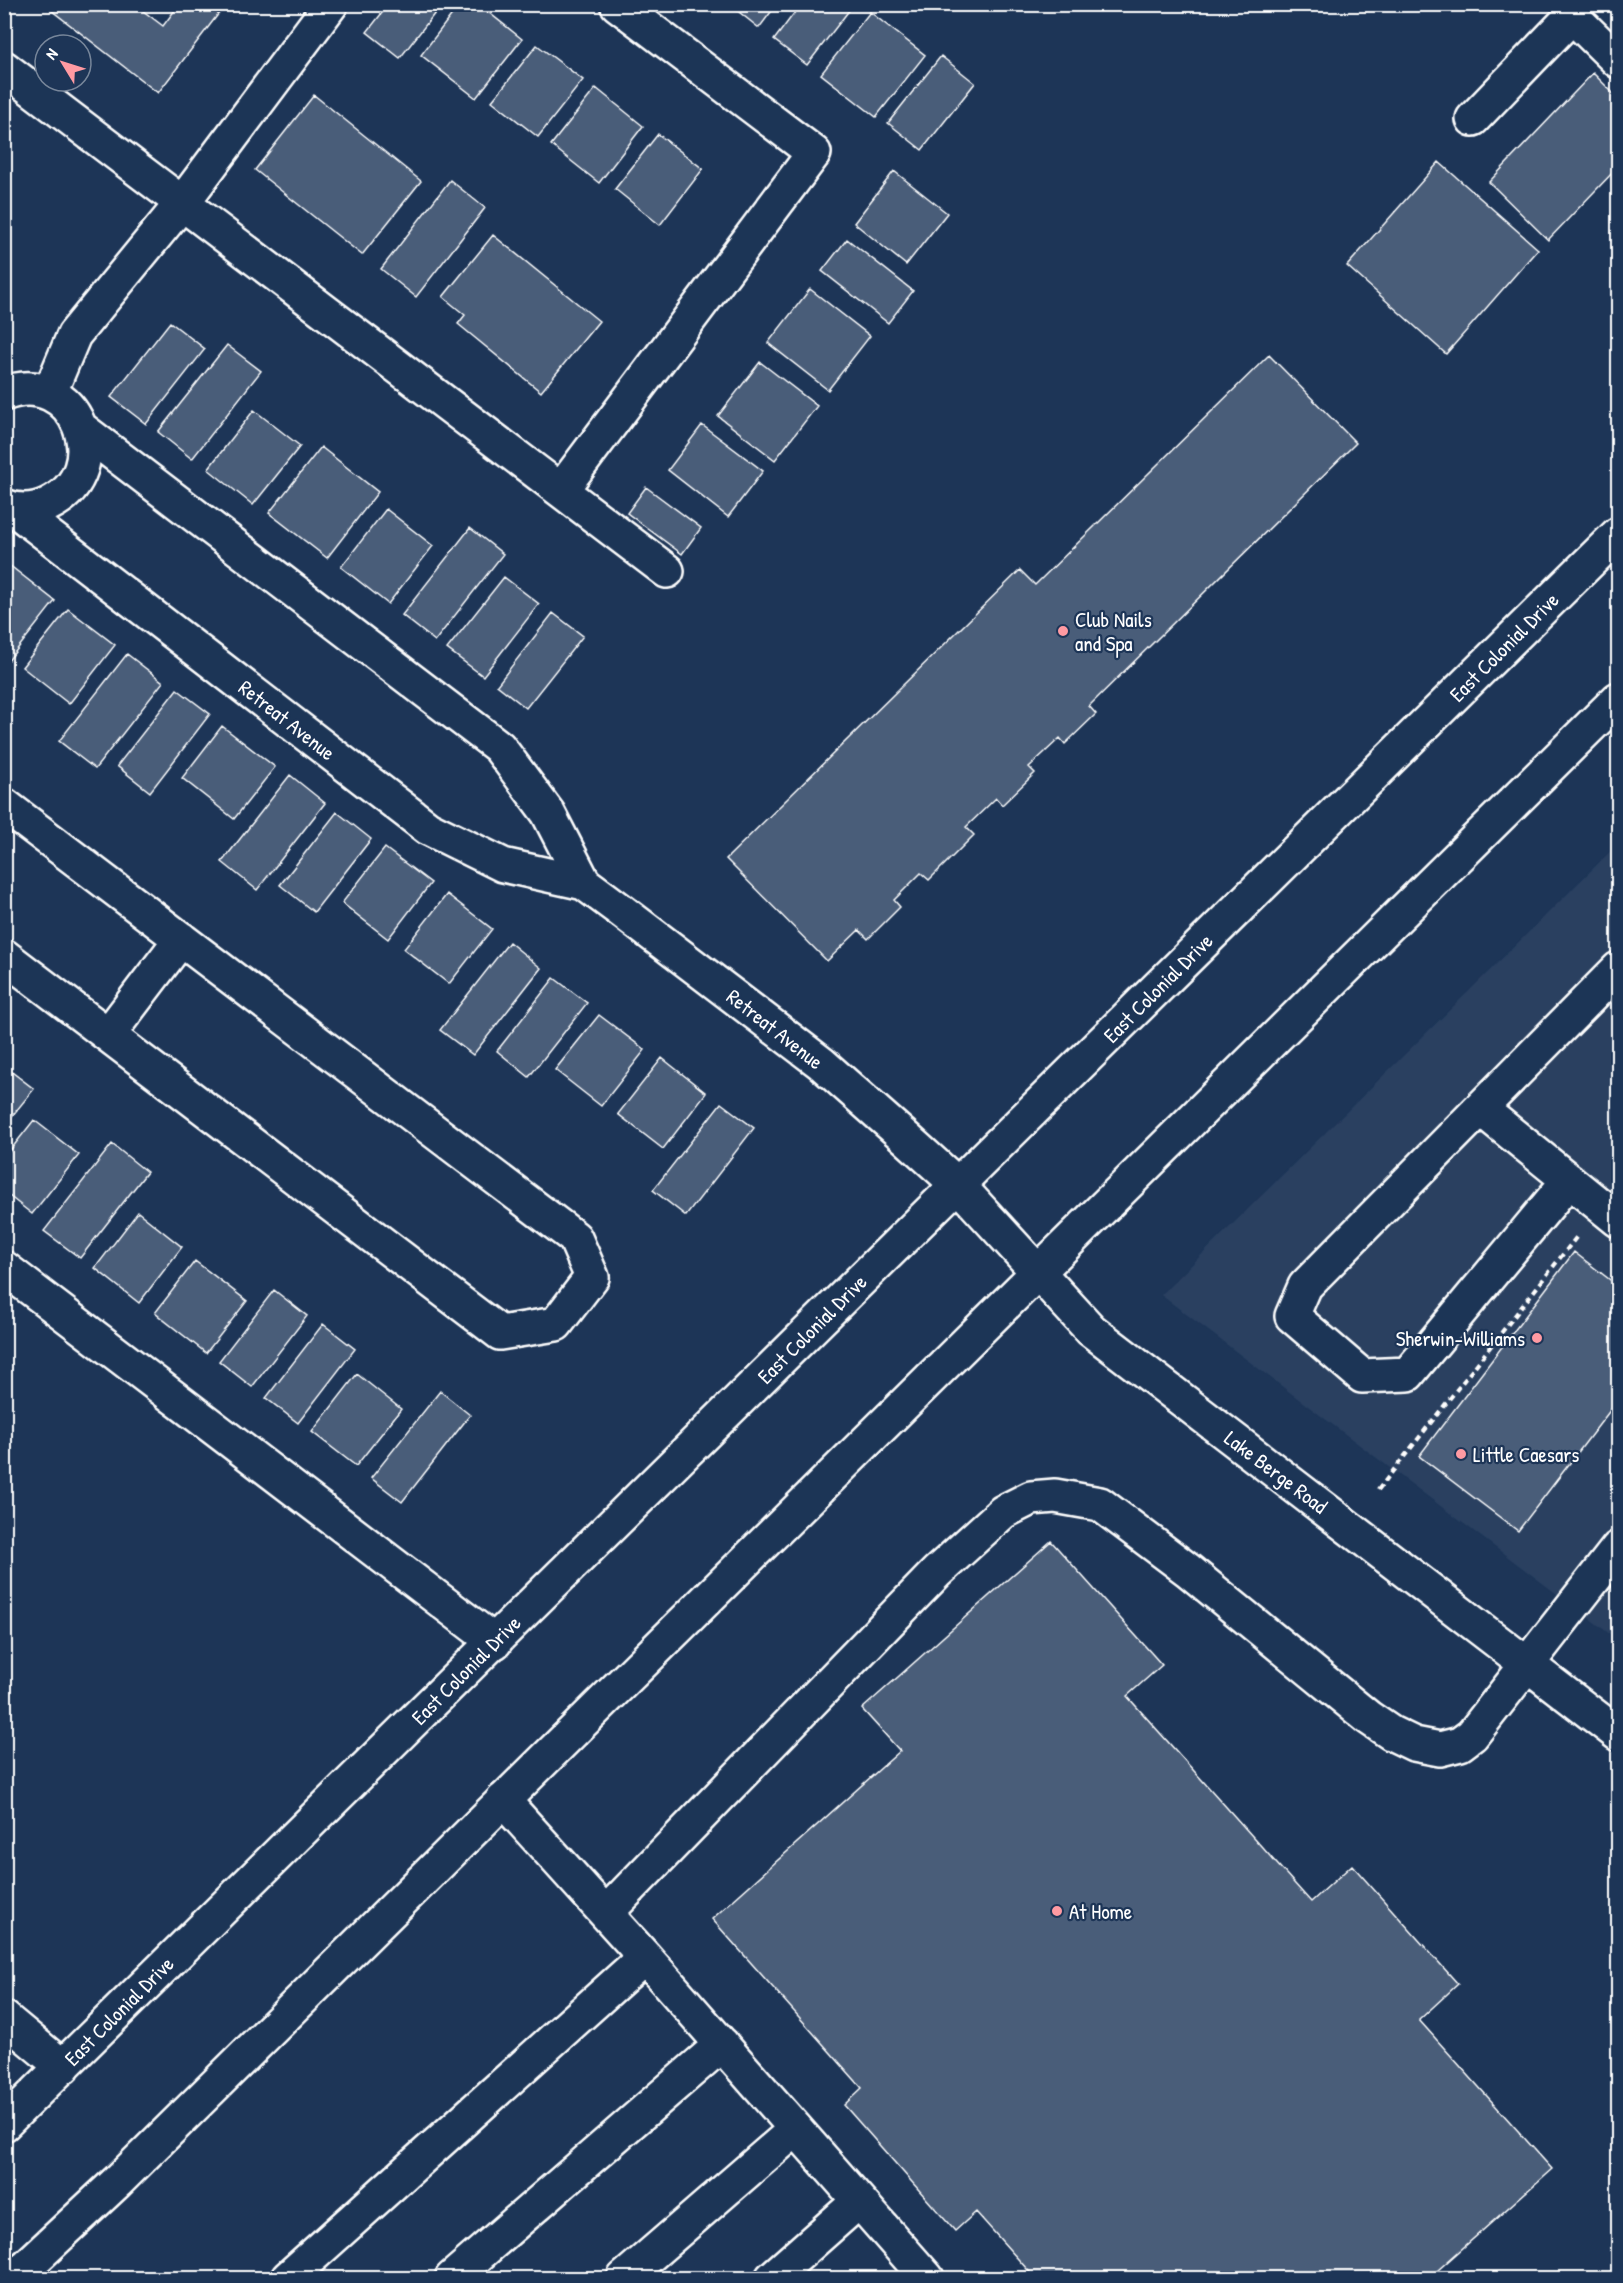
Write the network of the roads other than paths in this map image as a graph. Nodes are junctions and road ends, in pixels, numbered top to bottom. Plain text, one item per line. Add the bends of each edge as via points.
1 (331, 4) edge
2 (617, 4) edge
3 (1578, 10) edge
4 (1618, 61) edge
5 (4, 68) edge
6 (1473, 118) dead end
7 (183, 202) junction
8 (50, 392) junction
9 (4, 394) edge
10 (83, 430) junction
11 (561, 490) junction
12 (10, 508) edge
13 (1618, 534) edge
14 (667, 571) dead end
15 (1618, 699) edge
16 (4, 806) edge
17 (584, 883) junction
18 (181, 939) junction
19 (4, 956) edge
20 (1618, 969) edge
21 (108, 1035) junction
22 (1481, 1109) junction
23 (1569, 1180) junction
24 (958, 1185) junction
25 (1610, 1213) edge
26 (4, 1268) edge
27 (1037, 1272) junction
28 (1618, 1548) edge
29 (495, 1642) junction
30 (1527, 1664) junction
31 (1618, 1734) edge
32 (503, 1800) junction
33 (606, 1913) junction
34 (645, 1957) junction
35 (4, 2018) edge
36 (722, 2044) junction
37 (63, 2067) junction
38 (4, 2124) edge
39 (796, 2129) junction
40 (859, 2201) junction
41 (14, 2278) edge
42 (288, 2278) edge
43 (452, 2278) edge
44 (624, 2278) edge
45 (772, 2278) edge
46 (927, 2278) edge

1 - 7 main road
2 - 11 main road via 814,153
3 - 4 main road
3 - 6 main road
5 - 7 main road
7 - 8 main road via 74,335
7 - 11 main road
8 - 9 main road
8 - 10 main road via 72,411
10 - 12 main road via 86,455 78,479 62,498 40,509
10 - 17 main road, Retreat Avenue via 499,747 548,813
11 - 14 main road
12 - 17 main road, Retreat Avenue via 428,828 503,865
13 - 24 main road, East Colonial Drive
15 - 27 main road
16 - 18 main road
17 - 24 main road, Retreat Avenue via 821,1063
18 - 21 main road
18 - 21 main road via 575,1238 592,1277 556,1324 500,1333
19 - 21 main road
20 - 22 main road
22 - 23 main road
22 - 23 main road via 1305,1286 1292,1316 1362,1376 1408,1374
23 - 25 main road
24 - 27 main road, Lake Berge Road
24 - 29 main road, East Colonial Drive
26 - 29 main road
27 - 30 main road, Lake Berge Road via 1091,1330
27 - 32 main road
28 - 30 main road
29 - 37 main road, East Colonial Drive
30 - 31 main road, Lake Berge Road
30 - 33 main road via 1460,1744 1440,1749 1414,1744 1369,1718 1188,1570 1100,1504 1055,1496 1031,1498 1003,1512 938,1572
32 - 33 main road
32 - 41 main road via 117,2182
33 - 34 main road
34 - 36 main road
34 - 42 main road
35 - 37 main road
36 - 39 main road
36 - 43 main road
37 - 38 main road, East Colonial Drive
39 - 40 main road
39 - 44 main road
40 - 45 main road
40 - 46 main road

